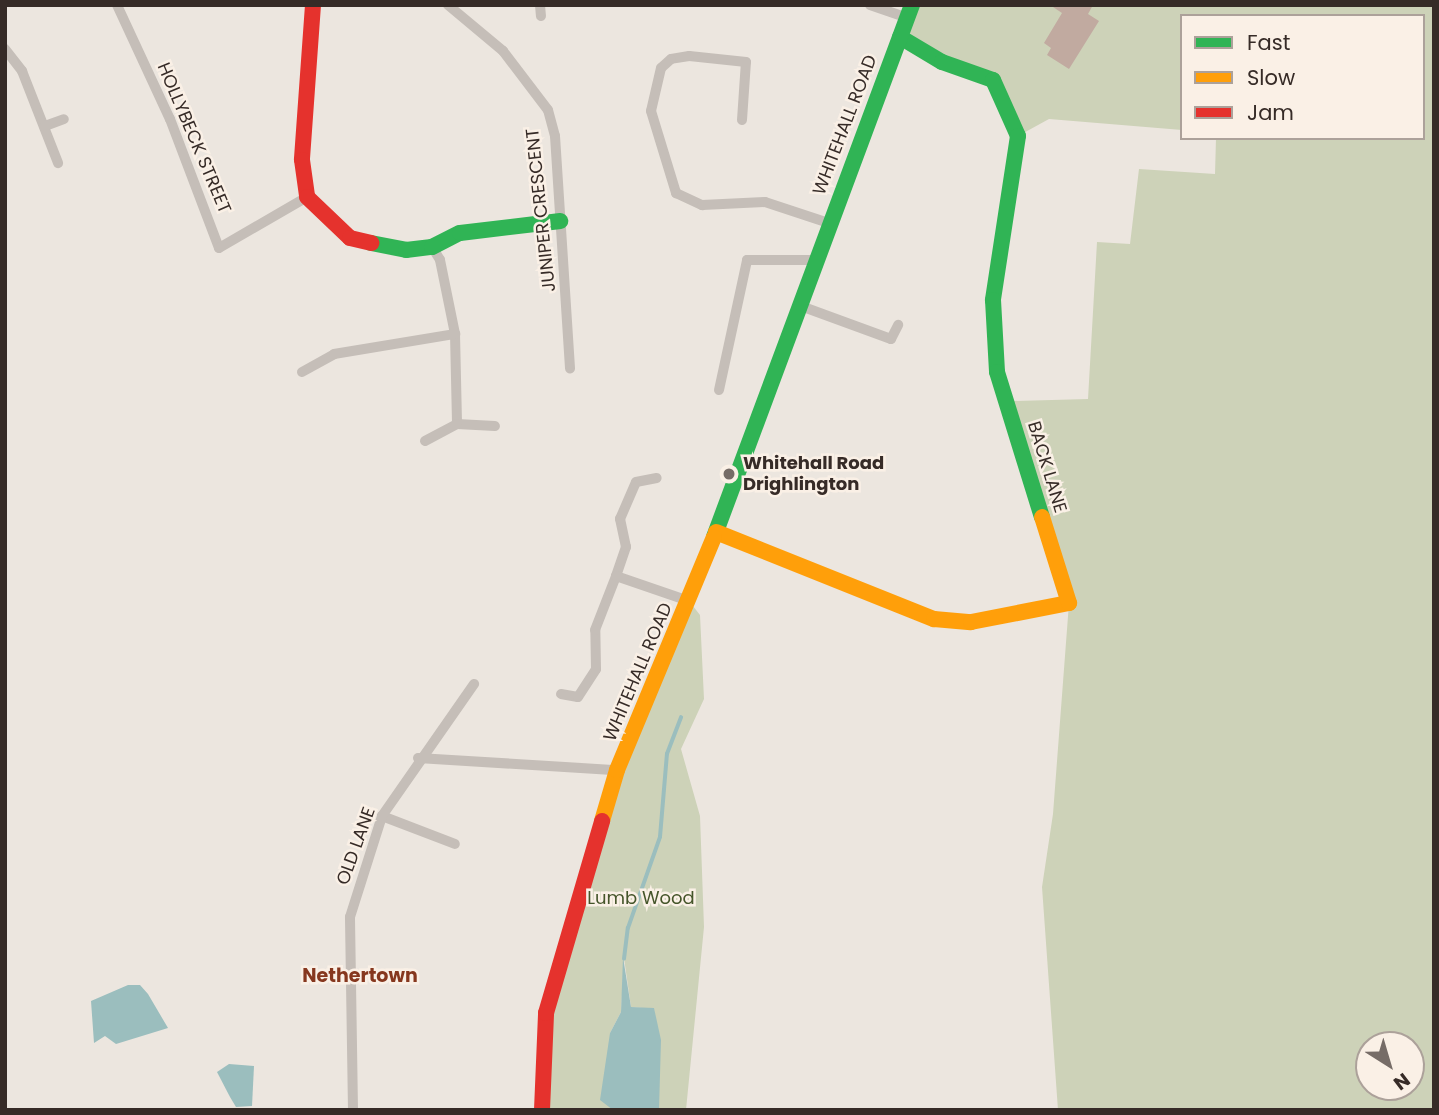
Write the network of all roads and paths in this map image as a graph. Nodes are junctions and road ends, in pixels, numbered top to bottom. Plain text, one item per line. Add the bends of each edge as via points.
1 (117, 5) edge
2 (313, 5) edge
3 (448, 5) edge
4 (870, 5) edge
5 (910, 12) edge
6 (900, 37) junction
7 (5, 49) edge
8 (64, 119) dead end
9 (742, 120) dead end
10 (45, 126) junction
11 (58, 163) dead end
12 (307, 197) junction
13 (560, 221) junction
14 (829, 223) junction
15 (432, 247) junction
16 (815, 260) junction
17 (798, 305) junction
18 (898, 325) dead end
19 (455, 334) junction
20 (891, 339) junction
21 (886, 351) dead end
22 (570, 369) dead end
23 (302, 372) dead end
24 (719, 390) dead end
25 (457, 424) junction
26 (495, 426) dead end
27 (425, 441) dead end
28 (657, 478) dead end
29 (716, 532) junction
30 (616, 576) junction
31 (689, 601) junction
32 (474, 684) dead end
33 (561, 694) dead end
34 (418, 758) junction
35 (617, 770) junction
36 (383, 816) junction
37 (455, 844) dead end
38 (353, 1110) edge
39 (542, 1110) edge

1 - 12 street, HOLLYBECK STREET via 170,119 219,248
2 - 12 street via 302,160
3 - 13 street, JUNIPER CRESCENT via 503,51 548,110 555,136
4 - 5 street
5 - 6 street, WHITEHALL ROAD
6 - 14 street, WHITEHALL ROAD
6 - 29 street, BACK LANE via 942,62 993,80 1009,106 1017,136 993,300 997,372 1069,603 971,622 934,619
7 - 10 street via 22,71
8 - 10 street
9 - 14 street via 746,62 690,56 671,59 661,68 651,111 676,193 702,205 765,202
10 - 11 street
12 - 15 street via 350,238 406,250
13 - 15 street via 460,233
13 - 22 street, JUNIPER CRESCENT
14 - 16 street, WHITEHALL ROAD
15 - 19 street via 440,260
16 - 17 street, WHITEHALL ROAD
16 - 24 street via 747,260
17 - 20 street
17 - 29 street, WHITEHALL ROAD
18 - 20 street
19 - 23 street via 334,354
19 - 25 street
20 - 21 street
25 - 26 street
25 - 27 street
28 - 30 street via 636,482 620,519 626,547
29 - 31 street, WHITEHALL ROAD
30 - 31 street
30 - 33 street via 595,630 596,669 578,697
31 - 35 street, WHITEHALL ROAD
32 - 34 street, OLD LANE
34 - 35 street
34 - 36 street, OLD LANE
35 - 39 street, WHITEHALL ROAD via 546,1013
36 - 37 street
36 - 38 street, OLD LANE via 350,917

